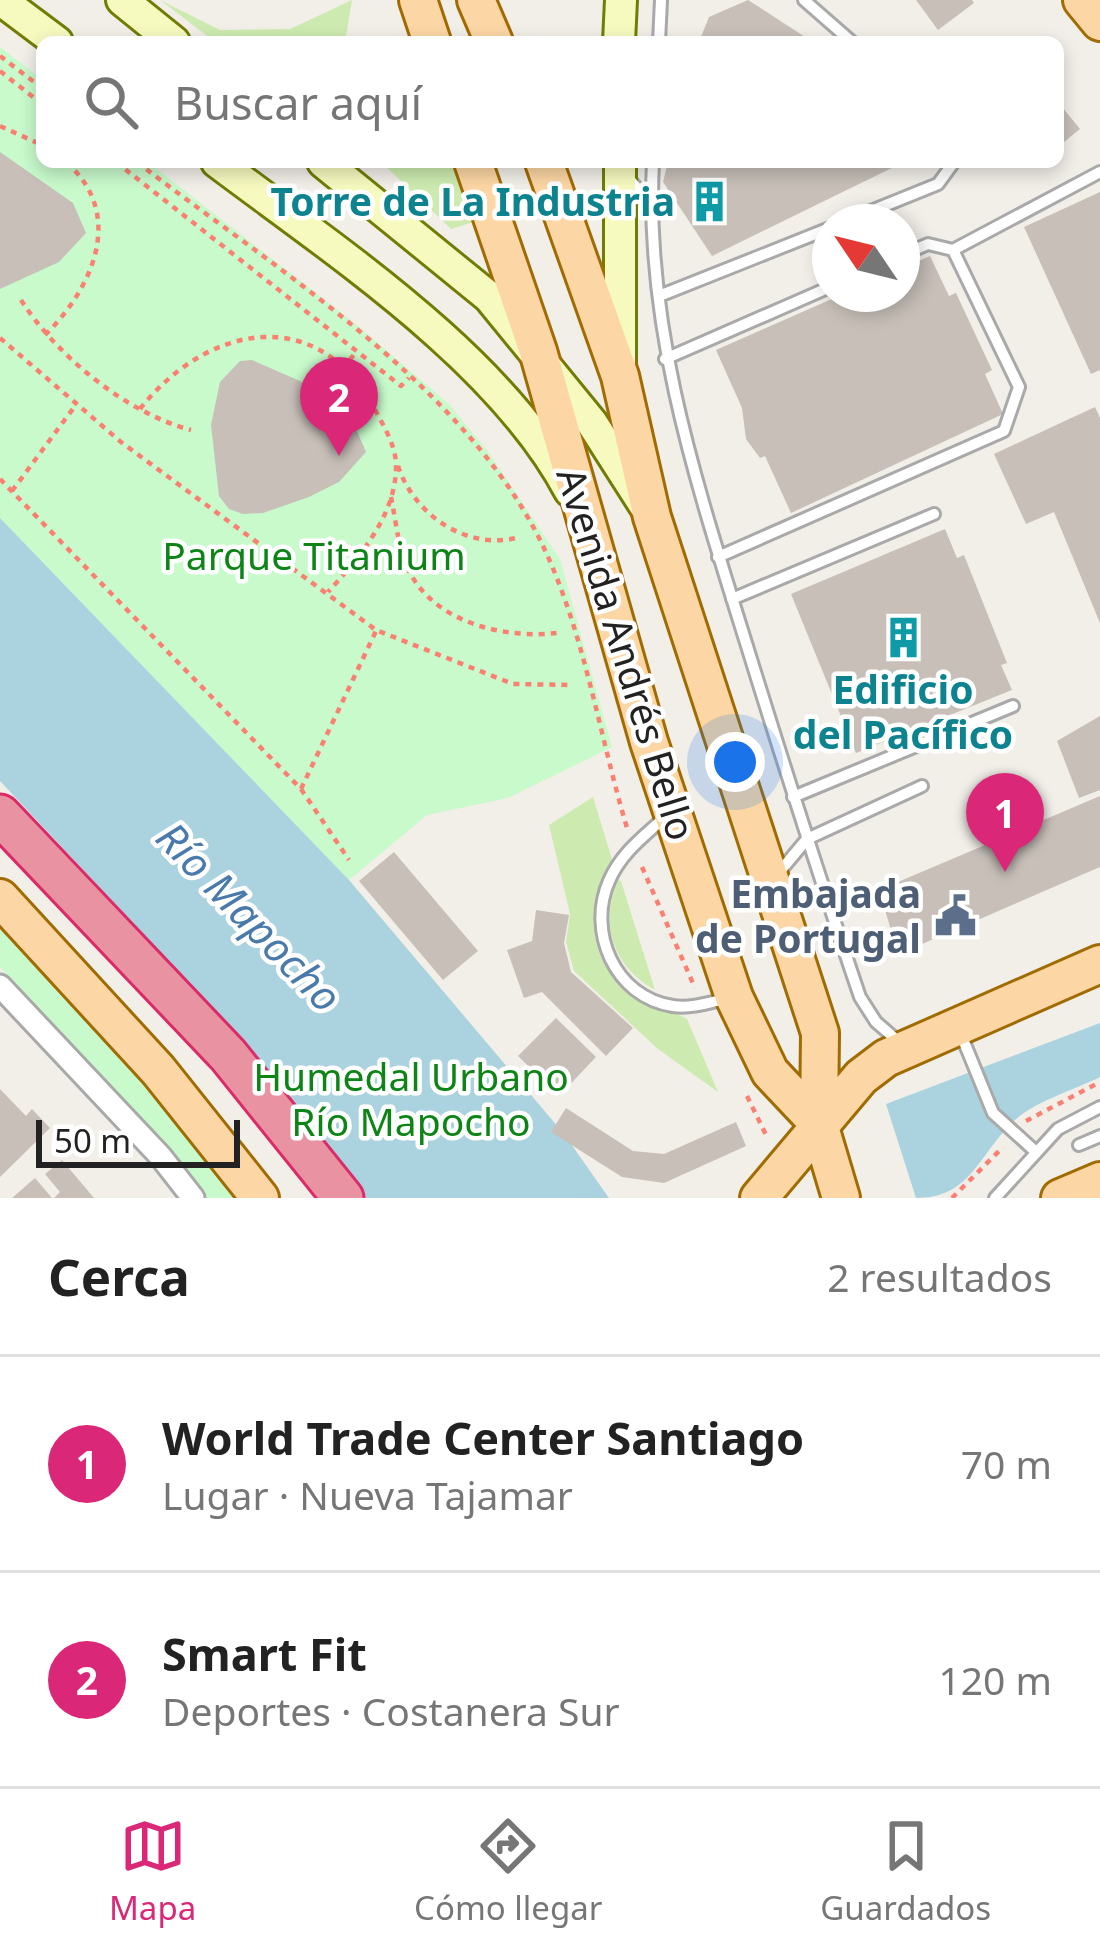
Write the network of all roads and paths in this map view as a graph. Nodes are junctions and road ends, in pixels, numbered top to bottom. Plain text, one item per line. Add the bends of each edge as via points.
1 (1, 0) edge
2 (122, 0) edge
3 (417, 0) edge
4 (476, 0) edge
5 (621, 0) edge
6 (661, 0) edge
7 (804, 0) edge
8 (1082, 0) edge
9 (1100, 22) edge
10 (49, 36) edge
11 (167, 36) edge
12 (419, 36) edge
13 (430, 36) edge
14 (491, 36) edge
15 (620, 36) edge
16 (659, 36) edge
17 (845, 36) edge
18 (0, 56) edge
19 (0, 71) edge
20 (36, 83) edge
21 (36, 99) edge
22 (0, 126) edge
23 (36, 142) edge
24 (71, 168) edge
25 (124, 168) edge
26 (145, 168) edge
27 (225, 168) edge
28 (331, 168) edge
29 (475, 168) edge
30 (546, 168) edge
31 (620, 168) edge
32 (622, 168) edge
33 (653, 168) edge
34 (950, 168) edge
35 (1100, 172) edge
36 (889, 204) edge
37 (650, 205) junction
38 (812, 235) edge
39 (920, 247) edge
40 (953, 250) junction
41 (812, 295) edge
42 (659, 296) junction
43 (21, 300) dead end
44 (45, 335) junction
45 (0, 338) edge
46 (357, 351) junction
47 (538, 351) junction
48 (665, 359) junction
49 (341, 369) junction
50 (620, 376) junction
51 (410, 378) junction
52 (75, 406) junction
53 (140, 410) junction
54 (191, 430) dead end
55 (396, 459) junction
56 (0, 479) edge
57 (12, 490) junction
58 (391, 494) junction
59 (934, 514) dead end
60 (652, 517) junction
61 (583, 520) junction
62 (520, 537) dead end
63 (718, 556) junction
64 (328, 592) junction
65 (731, 599) junction
66 (376, 630) junction
67 (557, 633) dead end
68 (572, 685) dead end
69 (1013, 706) dead end
70 (922, 786) dead end
71 (301, 789) junction
72 (794, 797) junction
73 (672, 810) junction
74 (0, 814) edge
75 (807, 839) junction
76 (632, 846) junction
77 (350, 860) dead end
78 (770, 883) junction
79 (0, 898) edge
80 (0, 926) edge
81 (53, 952) junction
82 (1100, 964) edge
83 (0, 986) edge
84 (718, 1000) junction
85 (958, 1027) junction
86 (907, 1048) junction
87 (741, 1083) dead end
88 (1100, 1108) edge
89 (819, 1124) junction
90 (1100, 1136) edge
91 (1079, 1144) dead end
92 (1036, 1152) junction
93 (1100, 1180) edge
94 (769, 1184) edge
95 (193, 1198) edge
96 (260, 1198) edge
97 (343, 1198) edge
98 (841, 1198) edge
99 (995, 1198) edge
100 (1060, 1198) edge

1 - 10 main road
2 - 11 main road
3 - 12 main road
3 - 13 main road
4 - 14 main road
5 - 15 main road
6 - 16 lane
7 - 17 lane
8 - 9 main road
18 - 20 path
19 - 21 path
22 - 23 path
24 - 44 path via 91,191 99,229 88,282
25 - 46 path
26 - 51 path
27 - 61 main road via 446,344 556,466
28 - 47 main road via 437,250
29 - 47 main road, Avenida Andrés Bello
30 - 50 main road, Avenida Andrés Bello
31 - 50 main road, Avenida Andrés Bello
32 - 37 lane
33 - 37 lane
34 - 36 lane via 938,184
35 - 40 lane
37 - 42 lane
38 - 42 lane
39 - 40 lane
40 - 63 lane via 1019,387 1004,431
41 - 48 lane
42 - 48 lane
43 - 44 path
44 - 53 path
45 - 52 path
46 - 49 path
46 - 51 path via 401,386
47 - 60 main road
47 - 61 main road, Avenida Andrés Bello
48 - 63 lane
49 - 53 path via 296,341 246,338 185,363
49 - 55 path via 370,402
50 - 60 main road, Avenida Andrés Bello
51 - 76 path via 470,439 536,532
52 - 57 path
52 - 64 path
53 - 54 path
55 - 58 path
55 - 62 path via 407,489 442,525 493,541
56 - 57 path
57 - 71 path
58 - 64 path via 360,556
58 - 67 path via 407,567 431,598 486,628
59 - 65 lane
60 - 78 main road, Avenida Andrés Bello
61 - 73 main road, Avenida Andrés Bello
63 - 65 lane
64 - 66 path
65 - 72 lane
66 - 68 path via 513,684
66 - 71 path
69 - 72 lane
70 - 75 lane
71 - 77 path
72 - 75 lane
73 - 76 lane
73 - 84 main road, Avenida Andrés Bello
74 - 97 highway via 227,1055
75 - 78 lane
75 - 86 lane via 860,997
76 - 84 path
76 - 84 lane via 605,892 604,948 617,972 644,995 677,1007
78 - 89 main road, Avenida Andrés Bello via 820,1033
79 - 81 main road
80 - 81 main road
81 - 96 main road
82 - 85 main road
83 - 95 street
84 - 89 main road, Avenida Andrés Bello
85 - 86 main road
85 - 92 lane via 993,1113
86 - 89 main road via 861,1077
87 - 94 path
88 - 92 lane via 1058,1129
89 - 94 main road
89 - 98 main road, Avenida Andrés Bello
90 - 91 lane
92 - 99 lane
93 - 100 main road

